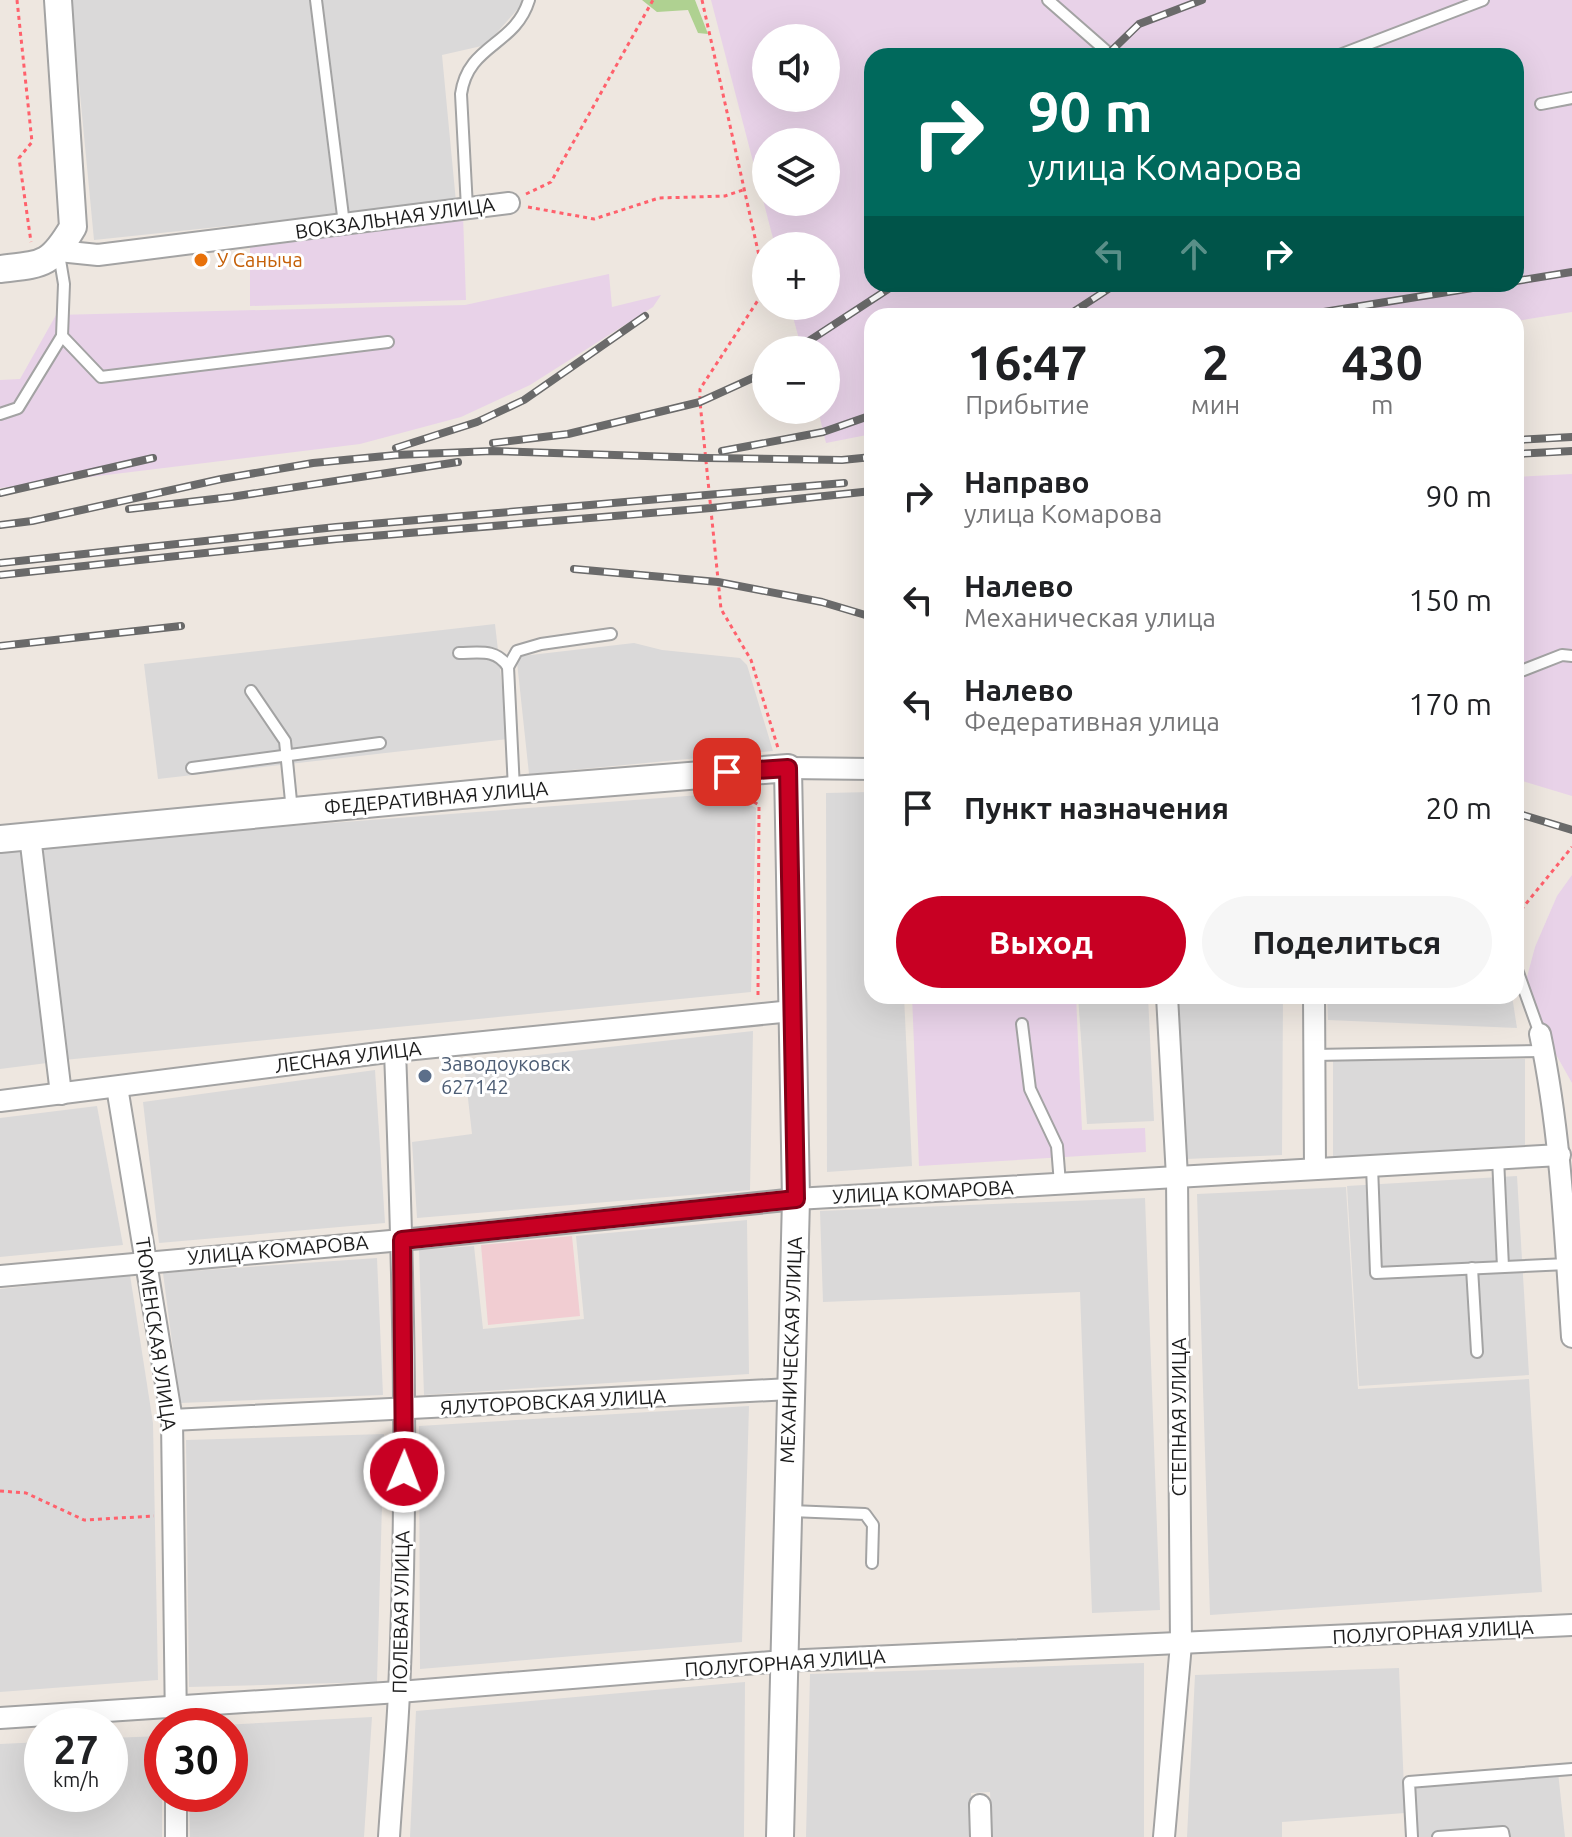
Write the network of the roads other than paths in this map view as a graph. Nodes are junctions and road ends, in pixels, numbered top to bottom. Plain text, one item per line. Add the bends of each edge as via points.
1 (58, 0) edge
2 (316, 0) edge
3 (529, 0) edge
4 (1048, 0) edge
5 (1483, 0) edge
6 (1103, 48) edge
7 (1358, 48) edge
8 (1572, 98) edge
9 (1541, 104) dead end
10 (509, 203) road end
11 (467, 208) junction
12 (344, 225) junction
13 (59, 251) junction
14 (0, 269) edge
15 (62, 336) junction
16 (388, 342) dead end
17 (0, 414) edge
18 (611, 634) dead end
19 (459, 653) dead end
20 (1572, 656) edge
21 (508, 667) junction
22 (1524, 670) edge
23 (251, 691) dead end
24 (380, 743) dead end
25 (286, 755) junction
26 (192, 768) dead end
27 (788, 768) junction
28 (864, 769) edge
29 (514, 790) junction
30 (292, 811) junction
31 (30, 836) junction
32 (0, 839) edge
33 (1524, 990) edge
34 (1167, 1004) edge
35 (1314, 1004) edge
36 (792, 1011) junction
37 (1022, 1024) dead end
38 (1542, 1042) junction
39 (395, 1051) junction
40 (1314, 1055) junction
41 (117, 1087) junction
42 (61, 1094) junction
43 (0, 1101) edge
44 (1560, 1155) junction
45 (1498, 1158) junction
46 (1372, 1166) junction
47 (1315, 1169) junction
48 (1177, 1177) junction
49 (1060, 1184) junction
50 (796, 1199) junction
51 (1569, 1236) edge
52 (402, 1240) junction
53 (146, 1262) junction
54 (1567, 1264) junction
55 (1503, 1267) junction
56 (1472, 1268) junction
57 (0, 1276) edge
58 (1572, 1337) edge
59 (1477, 1352) dead end
60 (790, 1389) junction
61 (405, 1409) junction
62 (172, 1420) junction
63 (787, 1510) junction
64 (872, 1563) dead end
65 (1572, 1625) edge
66 (1181, 1644) junction
67 (783, 1661) junction
68 (399, 1692) junction
69 (176, 1708) edge
70 (248, 1708) edge
71 (144, 1716) edge
72 (0, 1718) edge
73 (1572, 1769) edge
74 (980, 1805) dead end
75 (176, 1812) edge
76 (176, 1837) edge
77 (389, 1837) edge
78 (780, 1837) edge
79 (981, 1837) edge
80 (1164, 1837) edge
81 (1412, 1837) edge
82 (1438, 1837) edge
83 (1504, 1837) edge

1 - 13 street via 73,227
2 - 12 lane
3 - 11 lane via 515,27 478,56 463,78
4 - 6 lane
5 - 7 lane
8 - 9 lane
10 - 11 street, ВОКЗАЛЬНАЯ УЛИЦА
11 - 12 street, ВОКЗАЛЬНАЯ УЛИЦА
12 - 13 street, ВОКЗАЛЬНАЯ УЛИЦА via 98,255
13 - 14 street, ВОКЗАЛЬНАЯ УЛИЦА via 41,264
13 - 15 lane
15 - 16 lane via 101,377
15 - 17 lane via 18,408
18 - 21 lane via 517,651
19 - 21 lane via 489,652
20 - 22 lane
21 - 29 lane
23 - 25 lane via 282,736
24 - 25 lane
25 - 26 lane
25 - 30 lane
27 - 28 street, ФЕДЕРАТИВНАЯ УЛИЦА
27 - 29 street, ФЕДЕРАТИВНАЯ УЛИЦА
27 - 36 street, МЕХАНИЧЕСКАЯ УЛИЦА
29 - 30 street, ФЕДЕРАТИВНАЯ УЛИЦА
30 - 31 street, ФЕДЕРАТИВНАЯ УЛИЦА
31 - 32 street, ФЕДЕРАТИВНАЯ УЛИЦА
31 - 42 street
33 - 38 lane
34 - 48 street, СТЕПНАЯ УЛИЦА
35 - 40 street
36 - 39 street, ЛЕСНАЯ УЛИЦА
36 - 50 street, МЕХАНИЧЕСКАЯ УЛИЦА
37 - 49 lane via 1030,1089 1057,1146
38 - 40 lane
38 - 44 street
39 - 41 street, ЛЕСНАЯ УЛИЦА
39 - 52 street, ПОЛЕВАЯ УЛИЦА
40 - 47 street
41 - 42 street, ЛЕСНАЯ УЛИЦА
41 - 53 street, ТЮМЕНСКАЯ УЛИЦА
42 - 43 street, ЛЕСНАЯ УЛИЦА
44 - 45 street, УЛИЦА КОМАРОВА
44 - 51 street
45 - 46 street, УЛИЦА КОМАРОВА
45 - 55 lane
46 - 47 street, УЛИЦА КОМАРОВА
46 - 56 lane via 1376,1273
47 - 48 street, УЛИЦА КОМАРОВА
48 - 49 street, УЛИЦА КОМАРОВА
48 - 66 street, СТЕПНАЯ УЛИЦА
49 - 50 street, УЛИЦА КОМАРОВА
50 - 52 street, УЛИЦА КОМАРОВА
50 - 60 street, МЕХАНИЧЕСКАЯ УЛИЦА
51 - 54 street
52 - 53 street, УЛИЦА КОМАРОВА
52 - 61 street, ПОЛЕВАЯ УЛИЦА
53 - 57 street, УЛИЦА КОМАРОВА
53 - 62 street, ТЮМЕНСКАЯ УЛИЦА
54 - 55 lane
54 - 58 street
55 - 56 lane
56 - 59 lane
60 - 61 street, ЯЛУТОРОВСКАЯ УЛИЦА
60 - 63 street, МЕХАНИЧЕСКАЯ УЛИЦА
61 - 62 street, ЯЛУТОРОВСКАЯ УЛИЦА
61 - 68 street, ПОЛЕВАЯ УЛИЦА
62 - 69 street, ТЮМЕНСКАЯ УЛИЦА
63 - 64 lane via 865,1514 873,1525
63 - 67 street, МЕХАНИЧЕСКАЯ УЛИЦА
65 - 66 street, ПОЛУГОРНАЯ УЛИЦА
66 - 67 street, ПОЛУГОРНАЯ УЛИЦА
66 - 80 street, СТЕПНАЯ УЛИЦА
67 - 68 street, ПОЛУГОРНАЯ УЛИЦА
67 - 78 street, МЕХАНИЧЕСКАЯ УЛИЦА
68 - 70 street, ПОЛУГОРНАЯ УЛИЦА
68 - 77 street, ПОЛЕВАЯ УЛИЦА
71 - 72 street, ПОЛУГОРНАЯ УЛИЦА
73 - 81 lane via 1409,1782
74 - 79 street
75 - 76 street
82 - 83 lane via 1503,1832

